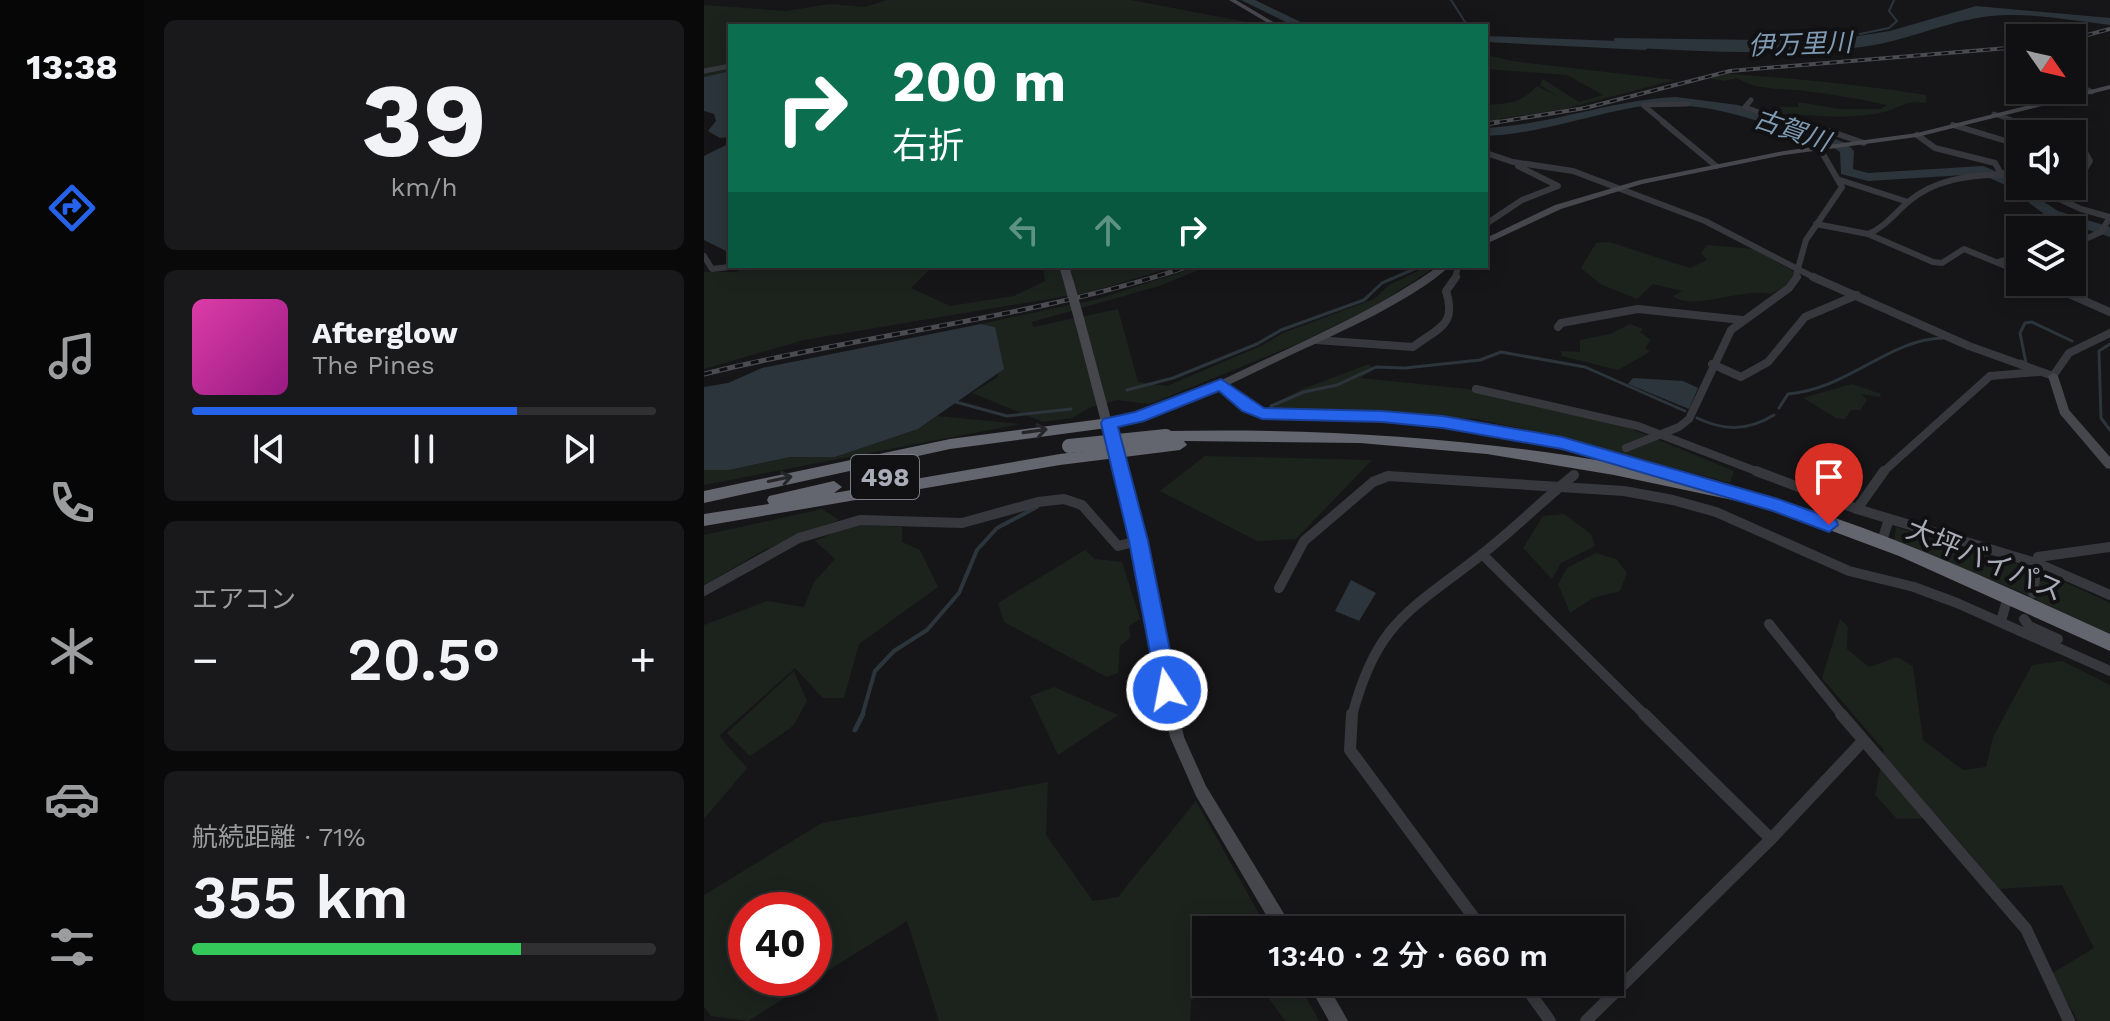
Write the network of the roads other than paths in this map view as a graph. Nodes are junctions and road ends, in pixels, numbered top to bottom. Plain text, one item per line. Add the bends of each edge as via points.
1 (1232, 0) edge
2 (1274, 24) edge
3 (728, 66) edge
4 (704, 71) edge
5 (2110, 87) edge
6 (2086, 89) edge
7 (2092, 92) junction
8 (1751, 100) dead end
9 (2110, 100) edge
10 (1687, 104) dead end
11 (1994, 114) junction
12 (2012, 120) edge
13 (1953, 125) junction
14 (1917, 135) junction
15 (2006, 141) edge
16 (1864, 143) junction
17 (1824, 148) junction
18 (1488, 154) edge
19 (1513, 162) junction
20 (1716, 166) junction
21 (1997, 175) junction
22 (2006, 177) edge
23 (1840, 180) junction
24 (1617, 188) junction
25 (2063, 200) edge
26 (1908, 202) junction
27 (2110, 217) edge
28 (1488, 223) edge
29 (1816, 224) junction
30 (1868, 234) junction
31 (2086, 238) edge
32 (1488, 240) edge
33 (704, 256) edge
34 (2006, 259) edge
35 (1998, 262) junction
36 (2006, 266) edge
37 (728, 267) edge
38 (1065, 268) edge
39 (1442, 268) edge
40 (1458, 268) edge
41 (1798, 270) junction
42 (1857, 295) junction
43 (2074, 296) edge
44 (2110, 312) edge
45 (1742, 320) junction
46 (1558, 327) dead end
47 (2110, 333) edge
48 (1316, 340) junction
49 (1712, 364) junction
50 (2038, 372) junction
51 (2053, 376) junction
52 (1221, 384) junction
53 (1476, 389) dead end
54 (1109, 423) junction
55 (1657, 435) junction
56 (1626, 448) dead end
57 (1115, 450) junction
58 (1504, 450) junction
59 (2110, 465) edge
60 (1574, 475) dead end
61 (1555, 489) junction
62 (704, 497) edge
63 (1778, 506) junction
64 (1857, 509) junction
65 (704, 519) edge
66 (1889, 519) junction
67 (1138, 541) junction
68 (1881, 544) junction
69 (2110, 547) edge
70 (1482, 554) junction
71 (2039, 564) junction
72 (1279, 588) dead end
73 (704, 591) edge
74 (2033, 593) dead end
75 (2110, 595) edge
76 (2008, 597) junction
77 (2024, 619) dead end
78 (2001, 621) junction
79 (1769, 624) dead end
80 (2110, 643) edge
81 (2083, 657) junction
82 (2110, 671) edge
83 (1863, 741) junction
84 (1771, 839) junction
85 (1277, 916) edge
86 (1473, 916) edge
87 (1324, 996) edge
88 (1532, 996) edge
89 (1339, 1021) edge
90 (1550, 1021) edge
91 (1586, 1021) edge
92 (2069, 1021) edge

1 - 2 street
3 - 4 street
5 - 7 street
6 - 7 street
7 - 9 street
7 - 11 street
8 - 16 street via 1745,107 1776,115 1781,122
10 - 20 street via 1643,105
11 - 12 street
11 - 13 street
13 - 14 street
13 - 15 street
14 - 16 street
14 - 21 street via 1935,148 1995,163
16 - 17 street
17 - 20 street
17 - 23 street
18 - 19 street
19 - 24 street via 1573,171
19 - 28 street via 1558,186 1522,200
20 - 24 street
21 - 22 street
21 - 26 street via 1942,184
23 - 26 street
23 - 29 street via 1842,187
24 - 32 street via 1558,207
24 - 41 street via 1723,229
25 - 27 street
26 - 30 street via 1883,229
27 - 31 street via 2103,230
29 - 30 street
29 - 41 street
30 - 35 street via 1933,262 1942,263 1964,249
33 - 37 street via 712,269
34 - 35 street
35 - 36 street
38 - 54 street, bridge
39 - 48 street via 1387,306
40 - 48 street via 1446,291 1450,318 1413,347
41 - 42 street
41 - 45 street via 1789,288
42 - 49 street via 1805,317 1768,362 1741,377
42 - 50 street
43 - 44 street
45 - 46 street via 1638,309
45 - 49 street
47 - 51 street via 2069,353
48 - 52 street
49 - 55 street via 1695,411 1679,427
50 - 51 street
50 - 64 street via 1990,376 1884,470 1865,490
51 - 59 street via 2064,411
52 - 54 street via 1139,417
52 - 63 highway via 1262,414 1382,416 1474,425 1562,443
53 - 55 street via 1612,418
54 - 57 street
62 -> 54 highway via 950,444
55 - 56 street
55 - 64 street
57 - 58 highway via 1271,443
57 - 65 highway
57 - 67 street
58 - 63 highway, 大坪バイパス / 498
58 - 65 highway, 大坪バイパス / 498, bridge via 1326,433 1166,436 1069,446 799,494
60 - 61 street
61 - 70 street
61 - 72 street via 1388,476 1373,482 1304,541
61 - 78 street via 1624,491 1716,512 1815,558 1914,587
63 - 68 highway, 大坪バイパス / 498
64 - 66 street
66 - 68 street
66 - 71 street
67 - 73 street via 1118,546 1076,501 1032,503 953,524 857,521 771,552
67 - 85 street via 1177,737 1201,791
68 - 76 highway, 大坪バイパス / 498
69 - 71 street via 2050,553 2038,557
70 - 84 street
70 - 86 street via 1405,612 1389,632 1357,694 1348,737 1350,750
71 - 74 street
71 - 75 street
76 - 78 street
76 - 80 highway, 大坪バイパス / 498
77 - 81 street via 2078,648
78 - 81 street
79 - 83 street
81 - 82 street
83 - 84 street
83 - 92 street via 2026,929
84 - 91 street
87 - 89 street
88 - 90 street

